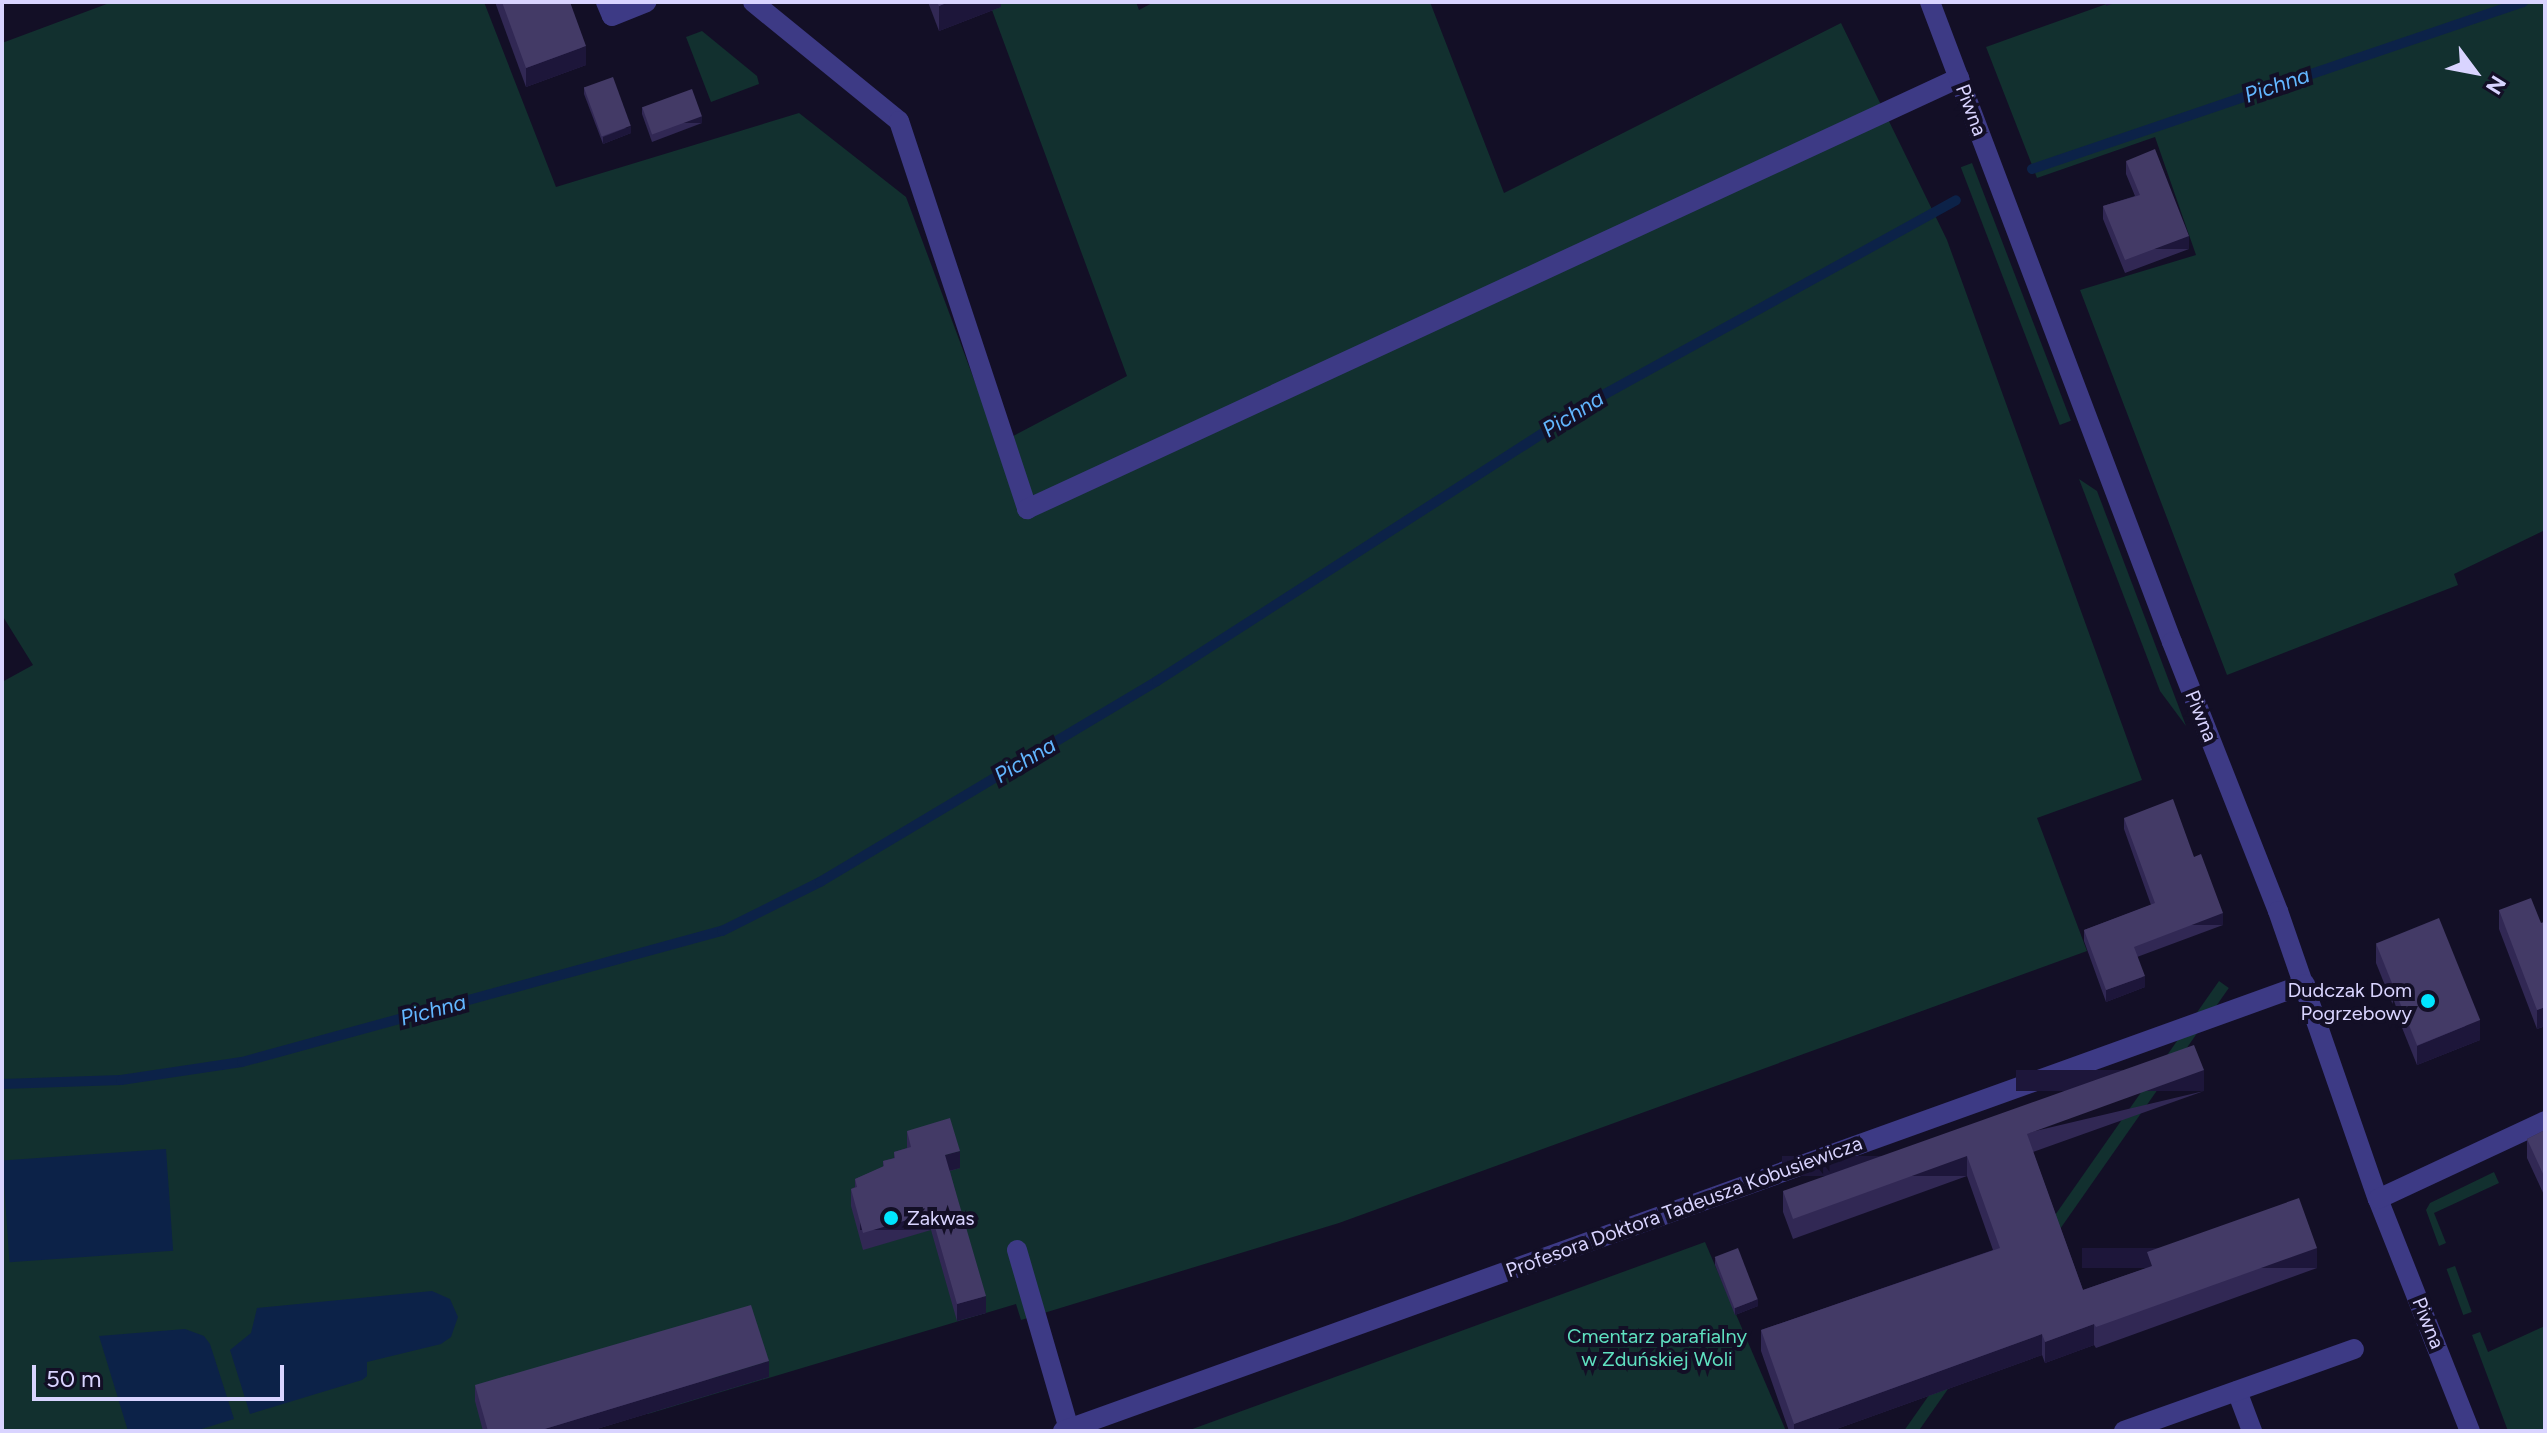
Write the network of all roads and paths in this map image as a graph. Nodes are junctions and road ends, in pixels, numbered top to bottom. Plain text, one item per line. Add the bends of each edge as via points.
1 (606, 2) edge
2 (646, 2) edge
3 (753, 2) edge
4 (1930, 2) edge
5 (1959, 78) junction
6 (2305, 984) junction
7 (2545, 1121) edge
8 (2378, 1199) junction
9 (1017, 1250) dead end
10 (2354, 1349) dead end
11 (2237, 1391) junction
12 (1066, 1430) edge
13 (2124, 1431) edge
14 (2252, 1431) edge
15 (2470, 1431) edge

1 - 2 street via 612,16
3 - 5 street via 899,121 1027,509
4 - 5 street, Piwna
5 - 6 street, Piwna
6 - 8 street, Piwna
6 - 12 street, Profesora Doktora Tadeusza Kobusiewicza
7 - 8 street
8 - 15 street, Piwna
9 - 12 street
10 - 11 street
11 - 13 street
11 - 14 street

